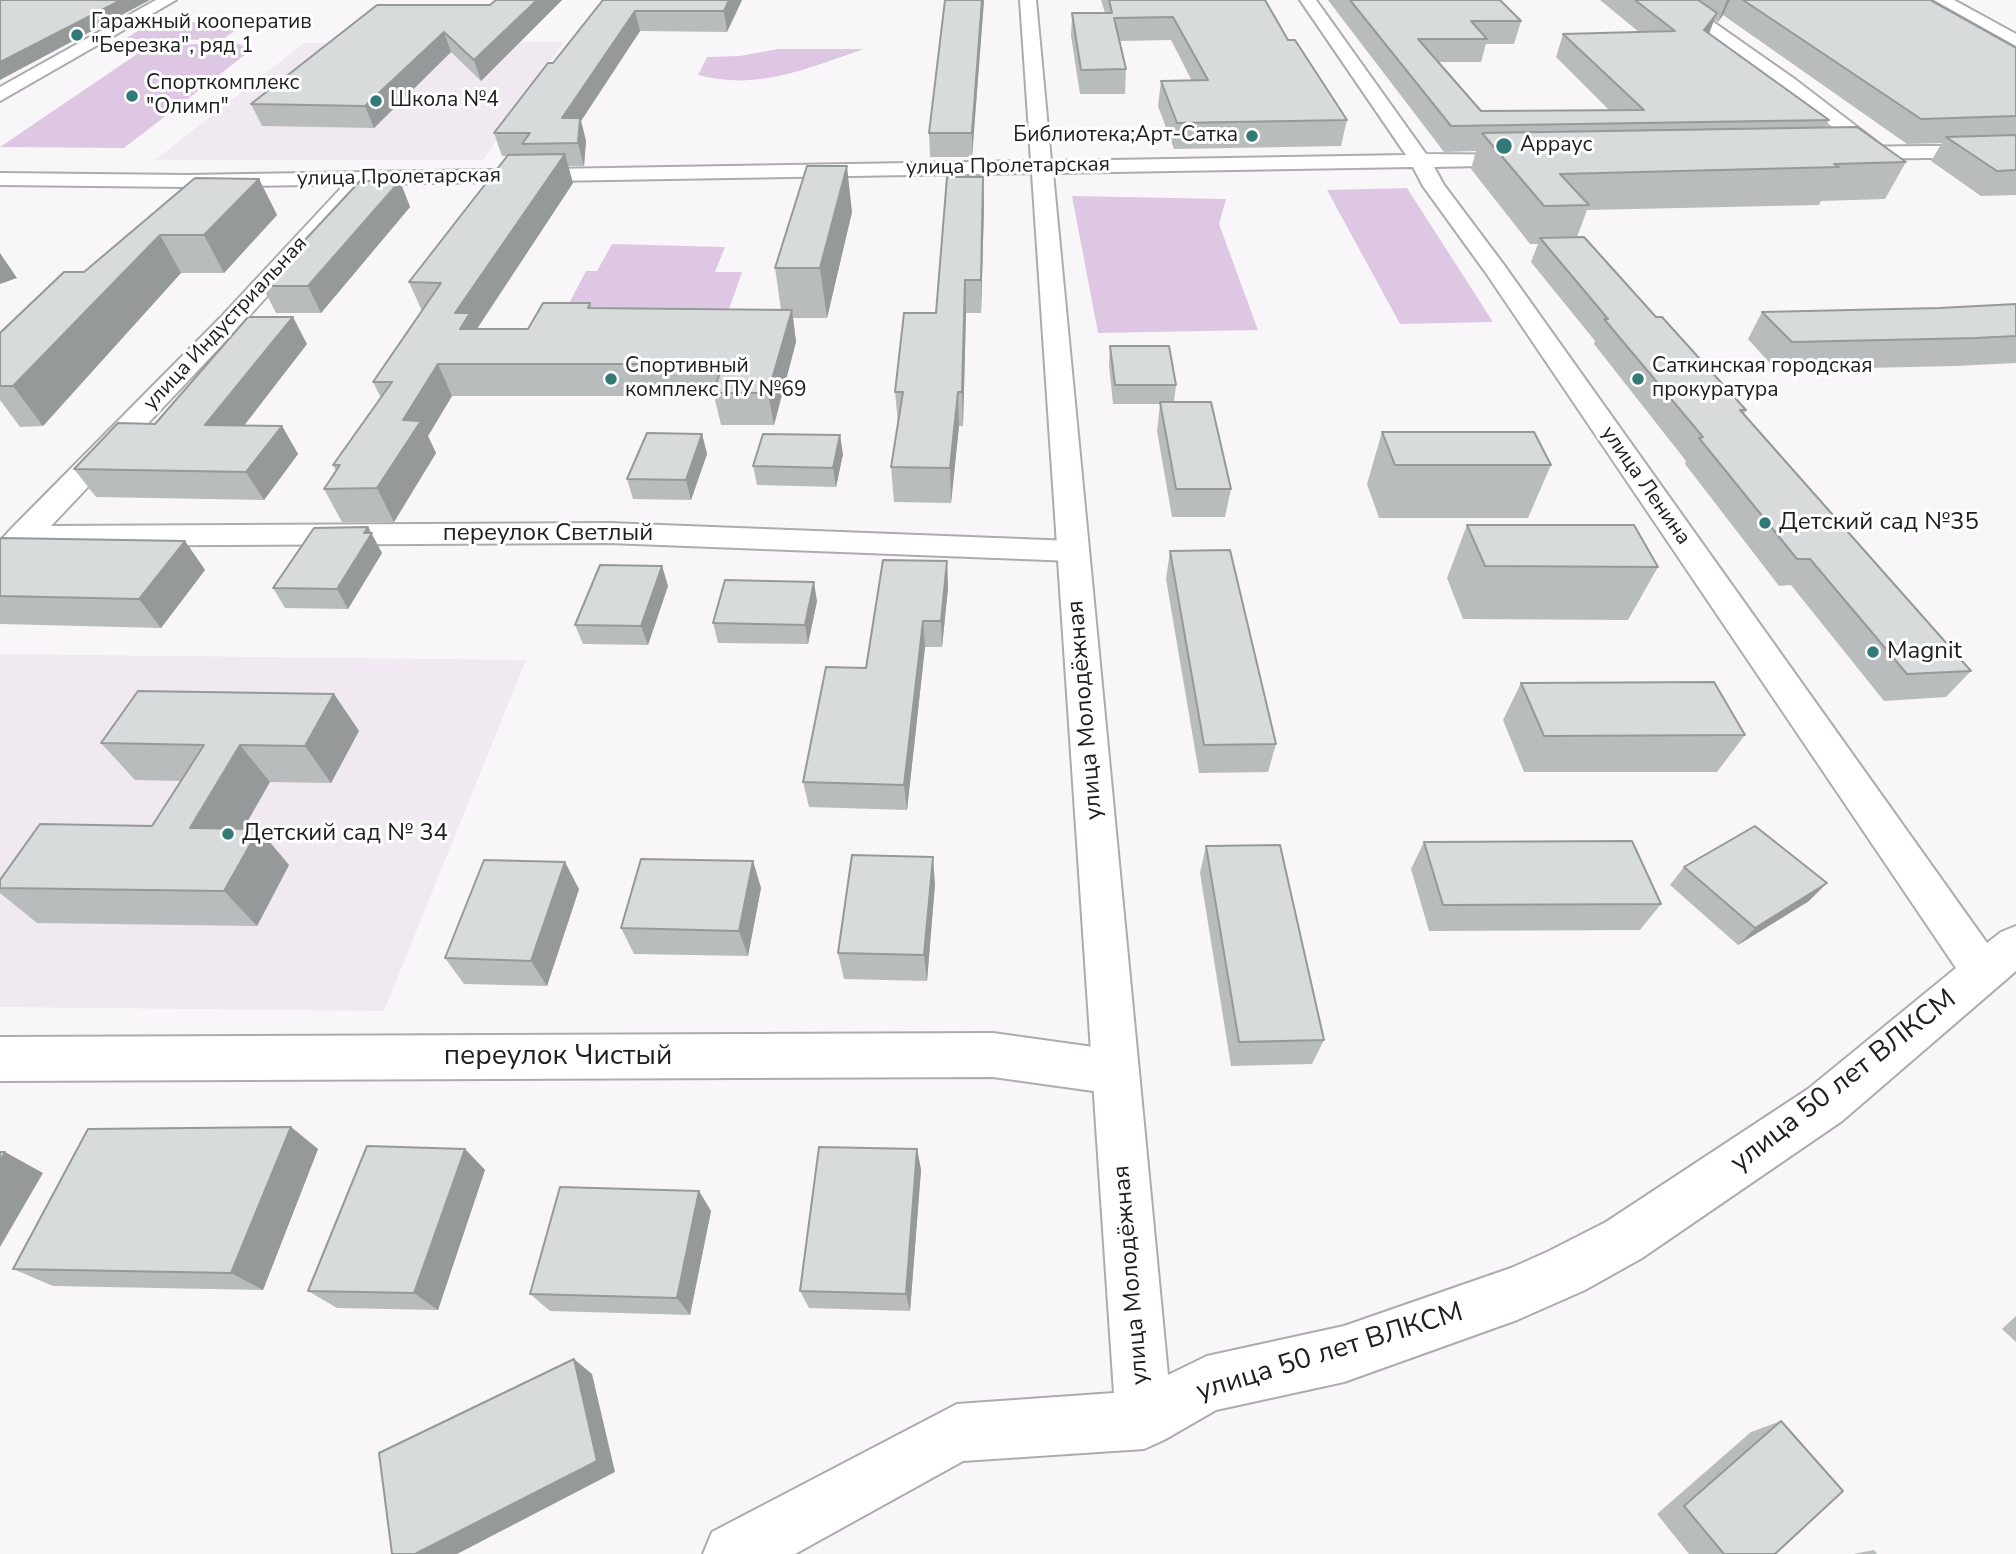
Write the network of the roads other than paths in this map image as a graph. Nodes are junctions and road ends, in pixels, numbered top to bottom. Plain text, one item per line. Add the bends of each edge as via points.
1 (168, 0) edge
2 (1028, 0) edge
3 (1308, 0) edge
4 (1672, 0) edge
5 (1942, 0) edge
6 (2016, 41) edge
7 (0, 95) edge
8 (2016, 150) edge
9 (1879, 153) junction
10 (1814, 154) edge
11 (1541, 159) edge
12 (1420, 160) junction
13 (1042, 167) junction
14 (364, 178) junction
15 (0, 179) edge
16 (22, 536) junction
17 (1073, 551) junction
18 (0, 560) edge
19 (1999, 958) edge
20 (0, 1059) edge
21 (1115, 1072) junction
22 (1144, 1420) junction
23 (734, 1554) edge

1 - 7 main road
2 - 13 main road, улица Молодёжная
3 - 12 main road, улица Ленина
4 - 9 main road
5 - 6 main road
8 - 9 main road
9 - 10 main road
11 - 12 main road, улица Пролетарская
12 - 13 main road, улица Пролетарская
12 - 19 main road, улица Ленина via 1434,186
13 - 14 main road, улица Пролетарская
13 - 17 main road, улица Молодёжная
14 - 15 main road, улица Пролетарская
14 - 16 main road, улица Индустриальная
16 - 17 main road, переулок Светлый via 609,533
16 - 18 main road, улица Индустриальная
17 - 21 main road, улица Молодёжная
19 - 22 main road, улица 50 лет ВЛКСМ via 1825,1105 1624,1240 1517,1293 1356,1350 1207,1384
20 - 21 main road, переулок Чистый via 993,1055
21 - 22 main road, улица Молодёжная
22 - 23 main road, улица 50 лет ВЛКСМ via 957,1433

